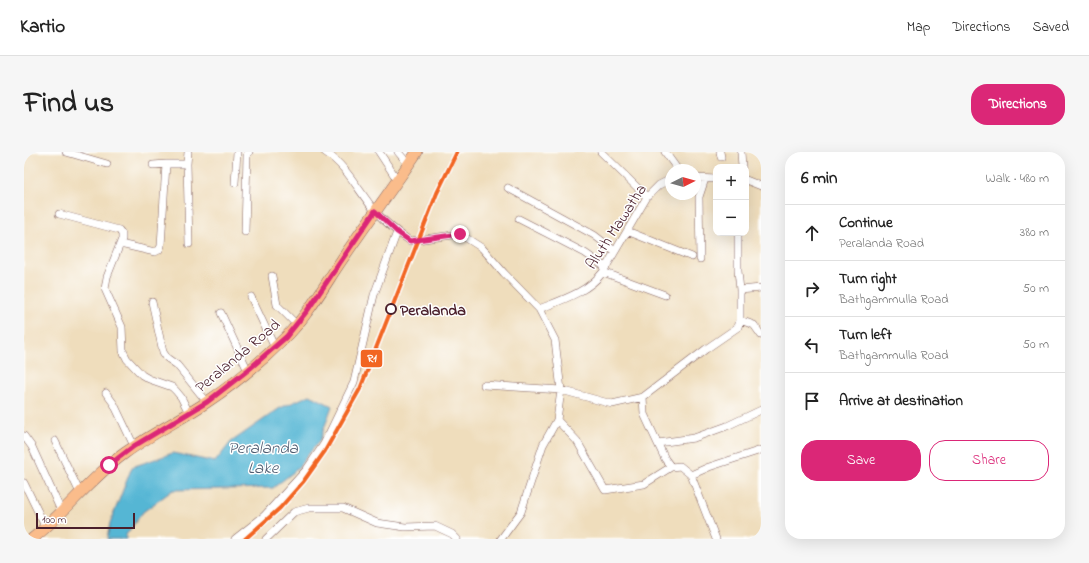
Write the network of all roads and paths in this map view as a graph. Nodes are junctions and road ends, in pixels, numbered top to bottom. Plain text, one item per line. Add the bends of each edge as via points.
1 (66, 152) edge
2 (188, 152) edge
3 (237, 152) edge
4 (249, 152) edge
5 (325, 152) edge
6 (379, 152) edge
7 (398, 152) edge
8 (418, 152) edge
9 (600, 152) edge
10 (665, 152) edge
11 (741, 152) edge
12 (107, 164) dead end
13 (166, 164) junction
14 (187, 164) junction
15 (674, 164) edge
16 (742, 164) edge
17 (153, 165) dead end
18 (409, 165) junction
19 (701, 179) edge
20 (705, 179) junction
21 (713, 179) edge
22 (398, 181) junction
23 (749, 181) edge
24 (665, 182) edge
25 (235, 183) dead end
26 (761, 186) edge
27 (508, 188) dead end
28 (647, 197) junction
29 (375, 211) junction
30 (59, 214) dead end
31 (519, 219) dead end
32 (626, 231) junction
33 (245, 232) dead end
34 (397, 232) junction
35 (738, 236) edge
36 (120, 244) junction
37 (189, 244) dead end
38 (615, 251) junction
39 (692, 257) dead end
40 (700, 259) dead end
41 (604, 270) junction
42 (272, 276) dead end
43 (761, 288) edge
44 (740, 290) junction
45 (664, 295) dead end
46 (251, 298) dead end
47 (152, 302) dead end
48 (539, 308) junction
49 (221, 313) dead end
50 (740, 320) junction
51 (297, 326) junction
52 (761, 335) edge
53 (274, 348) junction
54 (248, 370) junction
55 (484, 385) dead end
56 (561, 390) junction
57 (106, 393) dead end
58 (644, 397) junction
59 (207, 402) junction
60 (761, 410) edge
61 (189, 413) junction
62 (557, 420) junction
63 (24, 436) edge
64 (56, 441) dead end
65 (658, 444) junction
66 (134, 446) junction
67 (761, 450) edge
68 (671, 467) junction
69 (691, 476) junction
70 (24, 483) edge
71 (80, 493) junction
72 (62, 513) junction
73 (46, 528) junction
74 (32, 539) edge
75 (235, 539) edge
76 (266, 539) edge
77 (457, 539) edge
78 (501, 539) edge
79 (716, 539) edge

1 - 12 street
2 - 14 street
3 - 25 street
4 - 33 street
5 - 29 street via 336,160
6 - 22 street
7 - 18 street
8 - 18 main road, Peralanda Road
9 - 28 street
10 - 15 street
11 - 16 street
13 - 14 street
13 - 17 street
13 - 36 street via 159,250 155,252
14 - 37 street
18 - 22 main road, Peralanda Road
19 - 20 street
20 - 21 street
20 - 40 street via 699,197
22 - 29 main road, Peralanda Road
23 - 26 street
24 - 28 street, Aluth Mawatha
27 - 38 street via 594,235
28 - 32 street, Aluth Mawatha
29 - 34 street
29 - 51 main road, Peralanda Road
30 - 36 street via 119,230 122,234
31 - 41 street via 585,253
32 - 38 street, Aluth Mawatha
32 - 39 street
34 - 48 street via 410,241 460,234 482,248
34 - 75 street via 374,295 354,382 324,444 307,469 264,516
35 - 44 street
36 - 61 street via 105,289 122,327 123,350 127,359 142,375 172,387 181,397
38 - 41 street, Aluth Mawatha
41 - 45 street
41 - 48 street, Aluth Mawatha via 598,279 570,298
42 - 51 street via 277,305
43 - 44 street
44 - 50 street
46 - 53 street
47 - 59 street via 163,352
48 - 56 street via 555,340
49 - 54 street
50 - 52 street via 754,325
50 - 58 street via 738,327 730,334 706,349
51 - 53 main road, Peralanda Road
53 - 54 main road, Peralanda Road
54 - 59 main road, Peralanda Road
55 - 56 street
56 - 58 street via 612,404
56 - 62 street
57 - 66 street
58 - 65 street via 644,414
59 - 61 main road, Peralanda Road
60 - 65 street via 694,438
61 - 66 main road, Peralanda Road
62 - 68 street via 577,441 605,490 644,484
62 - 78 street via 543,445 521,512
63 - 72 street via 32,447
64 - 71 street
65 - 68 street
66 - 71 main road, Peralanda Road via 109,465
67 - 69 street via 709,467
68 - 69 street via 680,466
69 - 79 street
70 - 73 street
71 - 72 main road, Peralanda Road
72 - 73 main road, Peralanda Road
73 - 74 main road, Peralanda Road
76 - 77 street via 294,512 309,508 344,508 377,523 405,527 435,526

